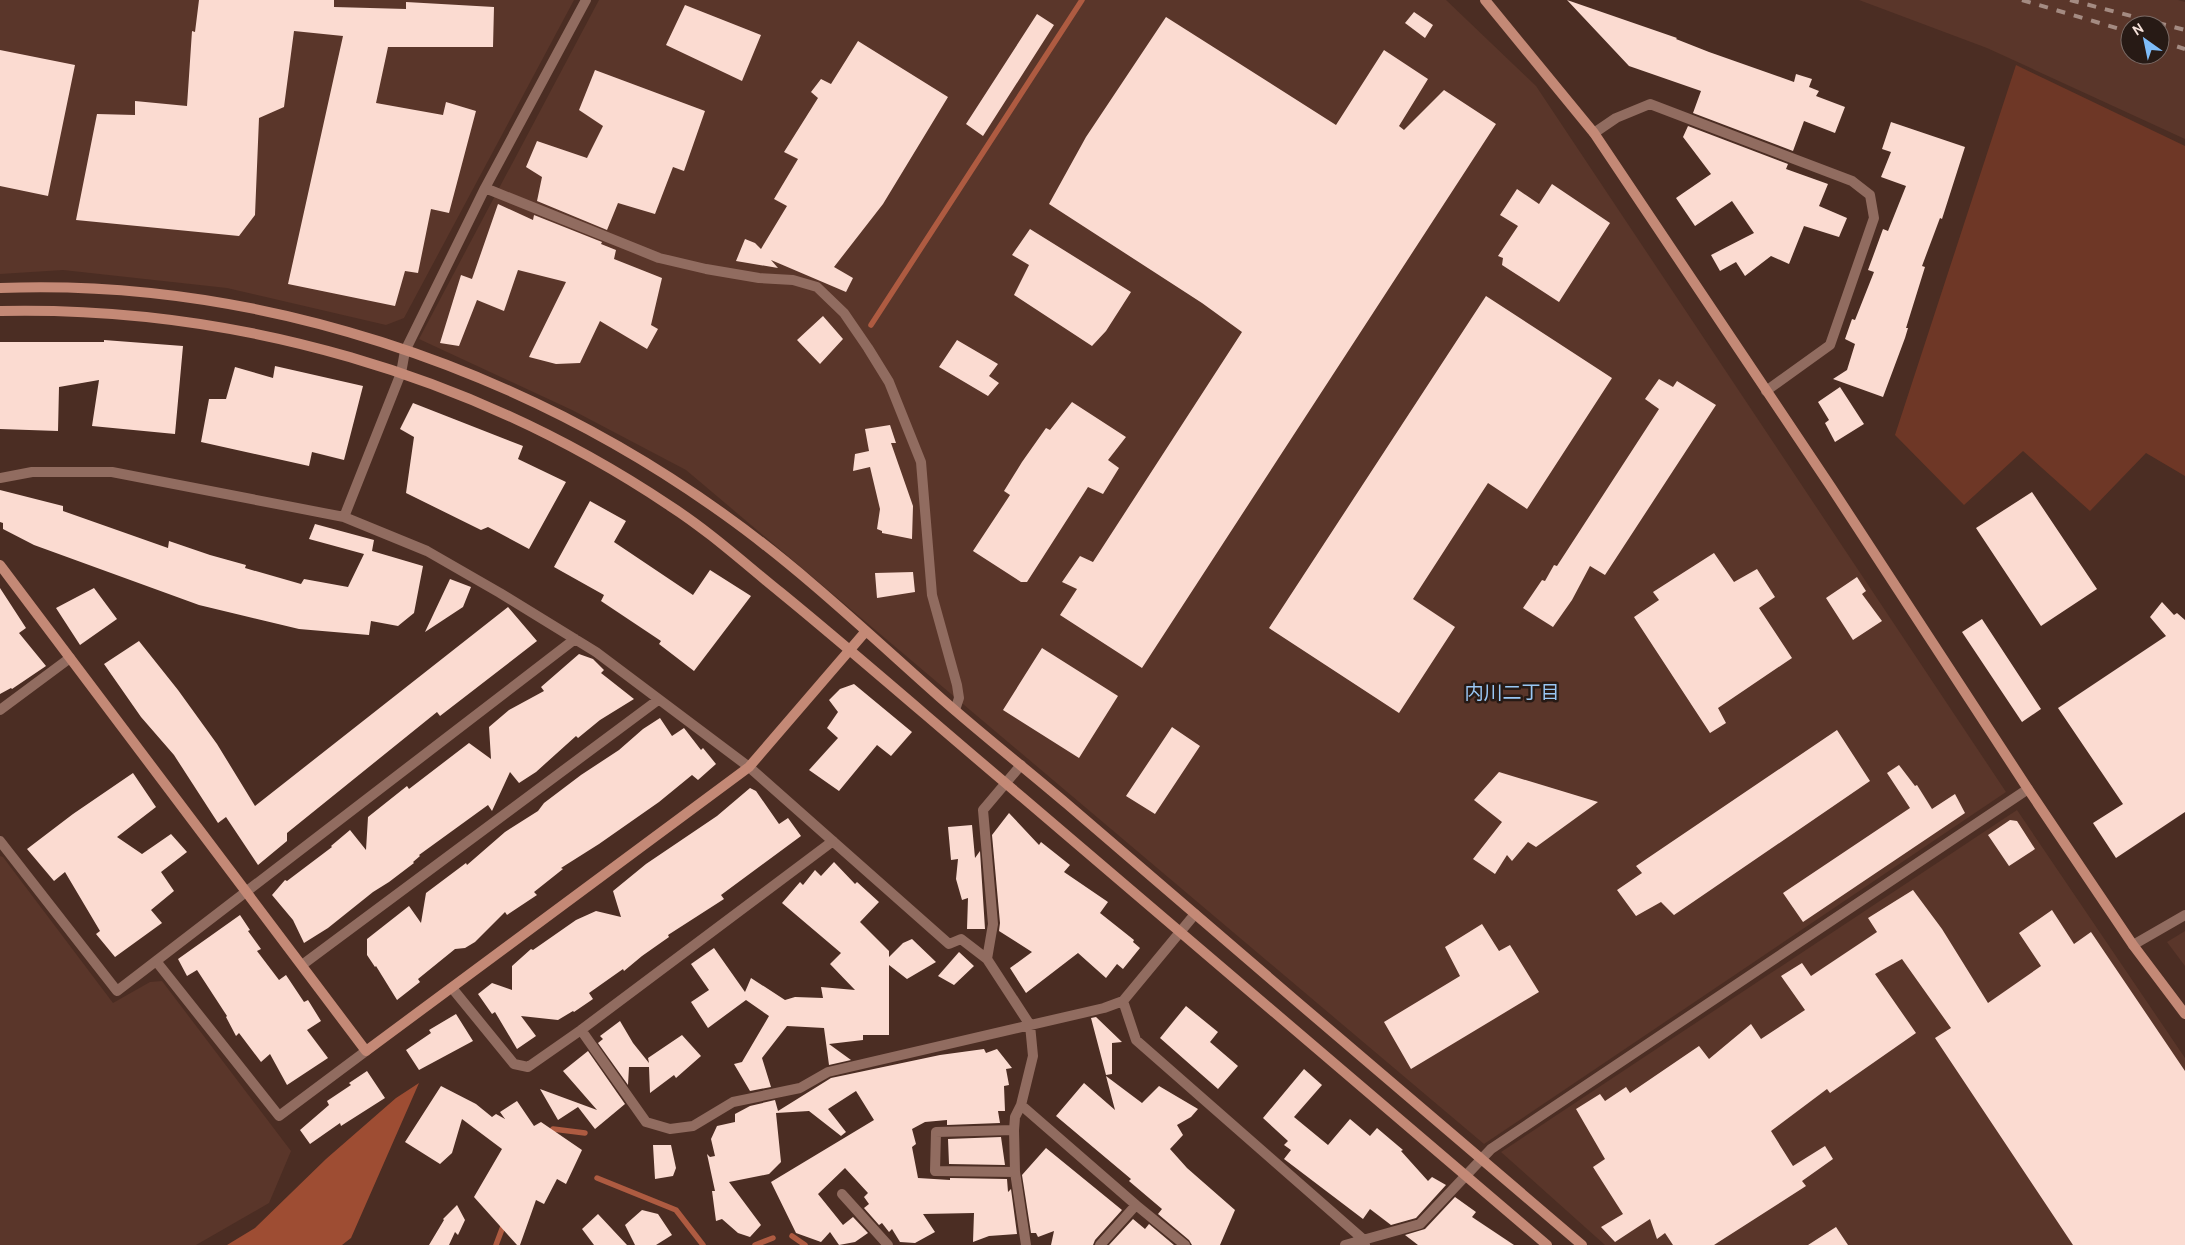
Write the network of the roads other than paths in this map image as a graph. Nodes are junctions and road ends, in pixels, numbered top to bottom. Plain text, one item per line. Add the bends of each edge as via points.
1 (580, 0) edge
2 (586, 0) edge
3 (1485, 0) edge
4 (1594, 133) junction
5 (485, 188) junction
6 (0, 288) edge
7 (0, 311) edge
8 (405, 351) junction
9 (401, 373) junction
10 (1766, 391) junction
11 (0, 478) edge
12 (344, 517) junction
13 (0, 565) edge
14 (866, 631) junction
15 (576, 639) junction
16 (850, 650) junction
17 (70, 658) junction
18 (658, 700) junction
19 (0, 710) edge
20 (955, 710) junction
21 (1021, 765) junction
22 (749, 767) junction
23 (1005, 783) junction
24 (2028, 789) junction
25 (0, 841) edge
26 (833, 841) junction
27 (246, 893) junction
28 (1195, 914) junction
29 (2185, 915) edge
30 (1181, 932) junction
31 (2133, 945) junction
32 (987, 959) junction
33 (156, 961) junction
34 (302, 966) junction
35 (452, 988) junction
36 (1123, 1001) junction
37 (2185, 1014) edge
38 (1030, 1025) junction
39 (581, 1030) junction
40 (366, 1051) junction
41 (1021, 1105) junction
42 (1014, 1130) junction
43 (1482, 1160) junction
44 (1015, 1172) junction
45 (1465, 1176) junction
46 (842, 1194) dead end
47 (1136, 1205) junction
48 (1364, 1243) edge
49 (888, 1245) edge
50 (1026, 1245) edge
51 (1100, 1245) edge
52 (1185, 1245) edge
53 (1344, 1245) edge
54 (1547, 1245) edge
55 (1582, 1245) edge

1 - 2 street
2 - 5 street
3 - 4 street
4 - 10 street
4 - 10 street via 1616,118 1650,104 1852,181 1870,195 1874,218 1830,345
5 - 8 street
5 - 20 street via 659,258 706,269 816,286 844,313 889,382 921,462 932,596 957,685 959,698
6 - 8 street via 70,288 183,298 284,316
7 - 9 street via 95,312 242,331 322,348
8 - 9 street
8 - 14 street via 487,381 643,462 725,515
9 - 12 street
9 - 16 street via 523,423 619,473 717,540
10 - 24 street
11 - 12 street via 32,472 112,472
12 - 15 street via 427,551
13 - 17 street
14 - 16 street
14 - 20 street
15 - 18 street
15 - 27 street
16 - 22 street
16 - 23 street
17 - 19 street
17 - 27 street
18 - 22 street
18 - 34 street
20 - 21 street
21 - 23 street
21 - 28 street
22 - 26 street
22 - 35 street
23 - 30 street
23 - 32 street via 983,810 993,924
24 - 31 street
24 - 43 street via 1500,1144
25 - 33 street via 116,991
26 - 32 street via 949,944 961,939
26 - 39 street
27 - 33 street
27 - 34 street
28 - 30 street
28 - 43 street
29 - 31 street
30 - 36 street
30 - 45 street
31 - 37 street
32 - 38 street
33 - 40 street via 280,1116
34 - 40 street
35 - 39 street via 514,1064 528,1067
35 - 40 street
36 - 38 street
36 - 48 street via 1136,1040
38 - 39 street via 828,1072 800,1088 733,1102 693,1126 670,1129 646,1122
38 - 41 street via 1033,1056
41 - 42 street via 1015,1117
41 - 47 street
42 - 44 street
42 - 44 street via 936,1132 935,1171
43 - 45 street
43 - 55 street
44 - 50 street
45 - 48 street via 1420,1224
45 - 54 street
46 - 49 street
47 - 51 street
47 - 52 street
48 - 53 street

